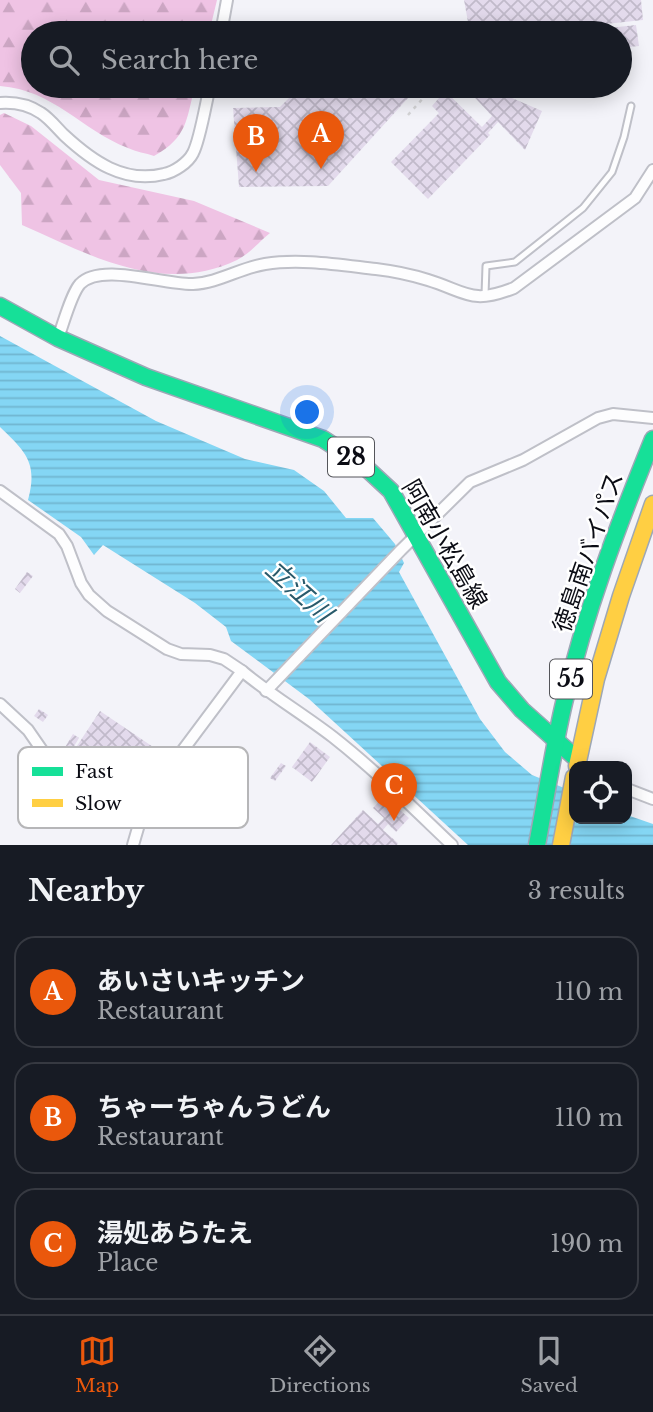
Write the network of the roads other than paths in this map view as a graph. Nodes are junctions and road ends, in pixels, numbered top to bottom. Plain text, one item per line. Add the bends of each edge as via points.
1 (227, 0) edge
2 (223, 21) edge
3 (207, 98) edge
4 (0, 103) edge
5 (631, 106) dead end
6 (653, 170) edge
7 (485, 298) junction
8 (0, 306) edge
9 (58, 338) junction
10 (653, 418) edge
11 (653, 439) edge
12 (0, 491) edge
13 (653, 504) edge
14 (416, 535) junction
15 (242, 671) junction
16 (270, 688) junction
17 (0, 704) edge
18 (556, 741) junction
19 (39, 747) edge
20 (185, 747) edge
21 (578, 761) edge
22 (582, 761) edge
23 (632, 791) edge
24 (653, 799) edge
25 (569, 802) edge
26 (139, 828) edge
27 (133, 845) edge
28 (452, 845) edge
29 (537, 845) edge
30 (561, 845) edge

1 - 2 street
3 - 4 street via 193,154 174,172 139,177 119,174 99,163 41,113 14,102
5 - 7 lane via 612,172 583,208 515,261 486,266
6 - 7 street via 635,198 589,234 514,288
7 - 9 street via 379,270 307,263 265,264 192,284 100,274 78,286
8 - 9 main road, 阿南小松島線 / 28
9 - 14 main road, 阿南小松島線 / 28 via 146,377 323,439 363,464 391,491
10 - 14 street via 613,414 598,418 523,460 470,482
11 - 18 main road, 徳島南バイパス / 55 via 598,589
12 - 15 street via 59,534 81,583 107,611 167,649 210,654
13 - 22 main road, 徳島南バイパス / 55 via 596,679
14 - 16 street
14 - 18 main road, 阿南小松島線 / 28 via 498,682
15 - 16 street
15 - 20 street
16 - 28 street via 391,786
17 - 19 street
18 - 21 main road, 阿南小松島線 / 28
18 - 29 main road, 徳島南バイパス / 55
23 - 24 street
25 - 30 main road
26 - 27 street

